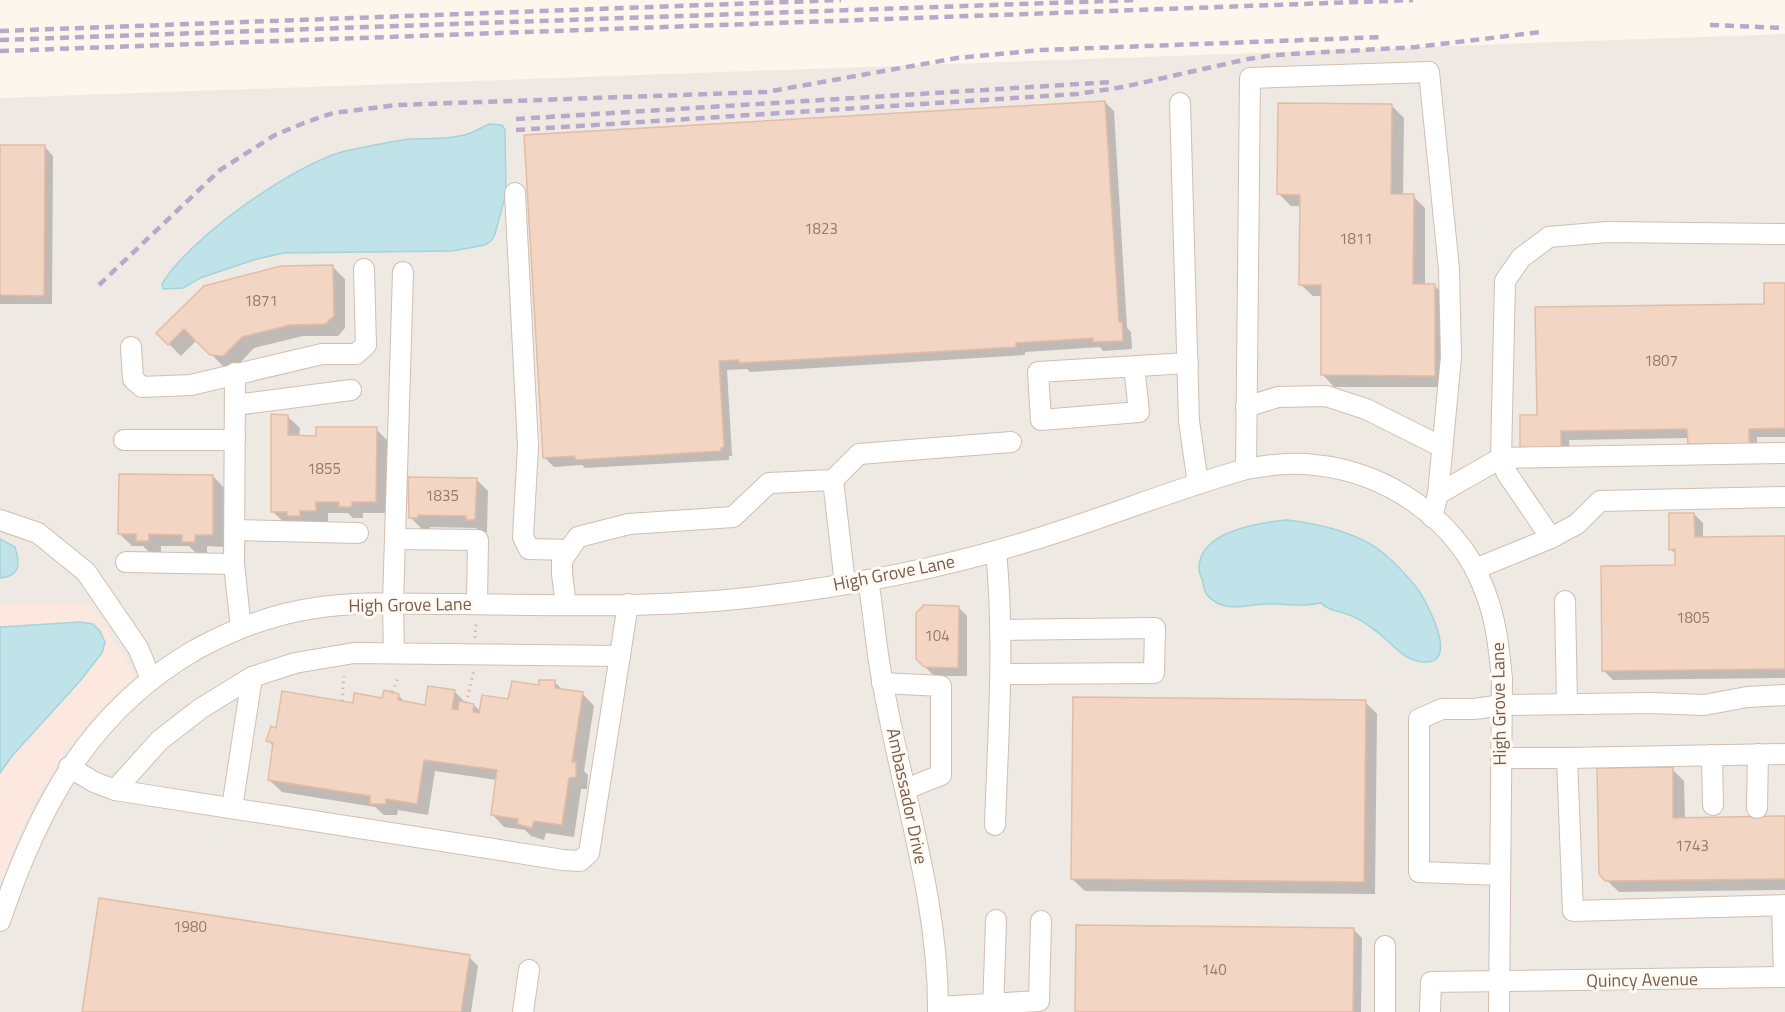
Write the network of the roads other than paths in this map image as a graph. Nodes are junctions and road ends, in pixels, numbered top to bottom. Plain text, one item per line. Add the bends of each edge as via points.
1 (1180, 103) dead end
2 (515, 193) dead end
3 (1785, 234) edge
4 (364, 269) dead end
5 (403, 272) dead end
6 (131, 346) dead end
7 (1188, 363) junction
8 (1134, 366) junction
9 (235, 373) junction
10 (351, 390) dead end
11 (235, 405) junction
12 (1246, 407) junction
13 (124, 440) dead end
14 (235, 440) junction
15 (1011, 442) dead end
16 (1442, 447) junction
17 (1785, 453) edge
18 (1501, 458) junction
19 (1246, 469) junction
20 (833, 480) junction
21 (1198, 484) junction
22 (1438, 494) junction
23 (1785, 497) edge
24 (1432, 517) junction
25 (0, 520) edge
26 (235, 530) junction
27 (358, 533) dead end
28 (1551, 538) junction
29 (395, 539) junction
30 (569, 550) junction
31 (996, 551) junction
32 (126, 562) dead end
33 (234, 564) junction
34 (1474, 569) junction
35 (868, 580) junction
36 (845, 584) junction
37 (1565, 601) dead end
38 (393, 604) junction
39 (477, 604) junction
40 (628, 604) junction
41 (566, 605) junction
42 (241, 628) junction
43 (1000, 630) junction
44 (394, 652) junction
45 (620, 656) junction
46 (1001, 674) junction
47 (252, 677) junction
48 (151, 679) junction
49 (882, 683) junction
50 (1785, 695) edge
51 (1567, 704) junction
52 (1502, 705) junction
53 (1758, 754) junction
54 (1785, 754) edge
55 (1712, 755) junction
56 (1501, 758) junction
57 (1567, 758) junction
58 (69, 767) junction
59 (906, 789) junction
60 (115, 790) junction
61 (1713, 805) dead end
62 (232, 808) junction
63 (1757, 808) dead end
64 (995, 825) dead end
65 (1500, 875) junction
66 (1783, 905) edge
67 (996, 920) dead end
68 (0, 921) edge
69 (1041, 921) dead end
70 (1385, 946) dead end
71 (529, 970) dead end
72 (1785, 977) edge
73 (1499, 981) junction
74 (994, 1008) edge
75 (938, 1009) edge
76 (523, 1012) edge
77 (1385, 1012) edge
78 (1430, 1012) edge
79 (1499, 1012) edge

1 - 7 street
2 - 30 street via 528,446 523,537 528,549
3 - 18 street via 1607,232 1550,237 1521,258 1505,281
4 - 9 street via 366,345 356,354 322,354
5 - 29 street
6 - 9 street via 133,379 142,387 190,385
7 - 8 street
7 - 21 street via 1189,421
8 - 8 street via 1038,372 1041,420 1139,412
9 - 11 street
10 - 11 street
11 - 14 street
12 - 16 street via 1278,397 1326,396 1366,409
12 - 16 street via 1250,78 1429,72 1449,269 1451,357
12 - 19 street
13 - 14 street
14 - 26 street
15 - 20 street via 859,454
16 - 22 street
17 - 18 street
18 - 22 street
18 - 28 street via 1506,472
19 - 21 street, High Grove Lane
19 - 24 street, High Grove Lane via 1291,464 1349,471 1400,493
20 - 30 street via 769,483 734,517 629,524 578,537
20 - 36 street
21 - 31 street, High Grove Lane
22 - 24 street
23 - 28 street via 1600,501 1577,524
24 - 34 street, High Grove Lane
25 - 48 street via 38,533 86,572 138,648
26 - 27 street
26 - 33 street
28 - 34 street
29 - 38 street
29 - 39 street via 478,540
30 - 41 street via 562,560
31 - 35 street, High Grove Lane
31 - 43 street
32 - 33 street
33 - 42 street
34 - 52 street, High Grove Lane via 1498,636
35 - 36 street, High Grove Lane
35 - 49 street, Ambassador Drive
36 - 40 street, High Grove Lane via 764,596
37 - 51 street
38 - 39 street, High Grove Lane
38 - 42 street, High Grove Lane via 315,608
38 - 44 street
39 - 41 street, High Grove Lane
40 - 41 street, High Grove Lane
40 - 45 street
42 - 48 street, High Grove Lane via 174,662
43 - 46 street
43 - 46 street via 1155,628 1154,673
44 - 45 street
44 - 47 street via 324,657
45 - 62 street via 589,853 580,861
46 - 64 street
47 - 60 street via 160,740
47 - 62 street
48 - 58 street, High Grove Lane via 109,717
49 - 59 street, Ambassador Drive
49 - 59 street via 941,686 941,775
50 - 51 street via 1704,705
51 - 52 street
52 - 56 street, High Grove Lane
52 - 65 street via 1442,709 1419,719 1419,872
53 - 54 street
53 - 55 street
53 - 63 street
55 - 57 street
55 - 61 street
56 - 57 street
56 - 65 street, High Grove Lane
57 - 66 street via 1573,911
58 - 60 street via 94,783
58 - 68 street, High Grove Lane via 39,823
59 - 75 street, Ambassador Drive via 936,945
60 - 62 street
65 - 73 street, High Grove Lane
66 - 72 street
67 - 74 street
69 - 74 street via 1039,1001
70 - 77 street
71 - 76 street
72 - 73 street, Quincy Avenue
73 - 78 street, Quincy Avenue via 1431,982
73 - 79 street, High Grove Lane
74 - 75 street

